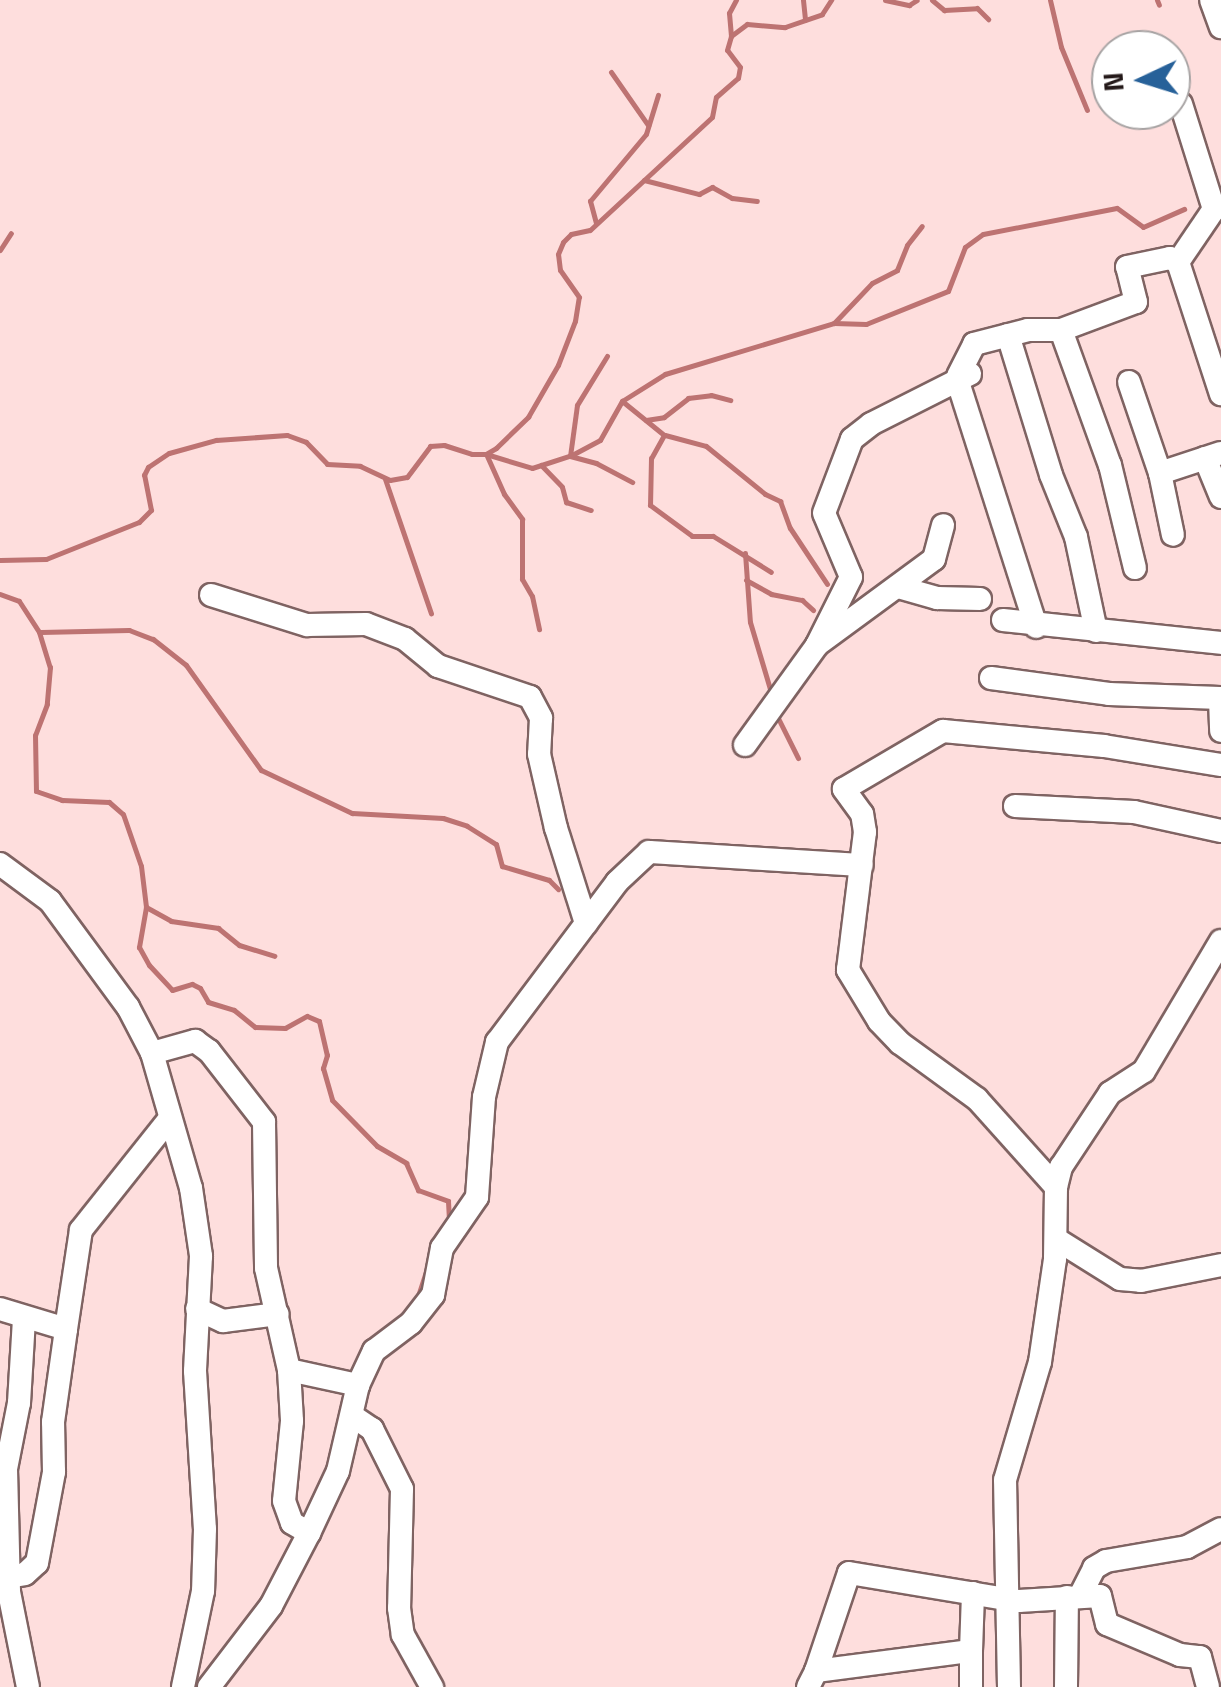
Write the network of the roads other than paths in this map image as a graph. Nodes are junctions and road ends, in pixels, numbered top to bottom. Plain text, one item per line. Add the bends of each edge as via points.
1 (1211, 0) edge
2 (1221, 27) edge
3 (1190, 130) edge
4 (1218, 208) edge
5 (1178, 262) junction
6 (1061, 330) junction
7 (1008, 335) junction
8 (962, 377) junction
9 (1128, 382) dead end
10 (1221, 394) edge
11 (1213, 455) edge
12 (1160, 472) junction
13 (1221, 498) edge
14 (943, 525) dead end
15 (1173, 535) dead end
16 (1134, 568) dead end
17 (898, 587) junction
18 (211, 595) dead end
19 (980, 599) dead end
20 (1003, 620) dead end
21 (1036, 627) junction
22 (1096, 631) junction
23 (1221, 642) edge
24 (817, 645) junction
25 (991, 678) dead end
26 (1221, 731) edge
27 (745, 744) dead end
28 (1221, 766) edge
29 (1015, 806) dead end
30 (1221, 830) edge
31 (0, 864) edge
32 (862, 865) junction
33 (586, 923) junction
34 (1221, 941) edge
35 (152, 1053) junction
36 (170, 1118) junction
37 (1056, 1187) junction
38 (1056, 1239) junction
39 (1221, 1264) edge
40 (0, 1309) edge
41 (197, 1310) junction
42 (278, 1314) junction
43 (24, 1318) junction
44 (66, 1329) junction
45 (288, 1370) junction
46 (358, 1386) junction
47 (14, 1415) junction
48 (54, 1417) junction
49 (354, 1417) junction
50 (3, 1469) edge
51 (4, 1524) edge
52 (1221, 1529) edge
53 (41, 1530) junction
54 (309, 1533) junction
55 (5, 1582) edge
56 (974, 1593) junction
57 (1073, 1596) junction
58 (1006, 1600) junction
59 (971, 1651) junction
60 (812, 1679) edge
61 (185, 1686) edge
62 (28, 1687) edge
63 (209, 1687) edge
64 (432, 1687) edge
65 (970, 1687) edge
66 (1009, 1687) edge
67 (1066, 1687) edge
68 (1208, 1687) edge

1 - 2 street
3 - 4 street
4 - 5 street
5 - 6 street via 1127,268 1136,302
5 - 10 street
6 - 7 street
6 - 16 street via 1110,465
7 - 8 street via 974,344
7 - 22 street via 1076,537
8 - 21 street
8 - 24 street via 852,439 824,513 852,577
9 - 12 street
11 - 12 street
11 - 13 street
12 - 15 street
14 - 17 street via 934,559
17 - 19 street via 937,598
17 - 24 street
18 - 33 street via 307,625 366,624 405,639 438,666 530,696 541,718 540,754 556,828
20 - 21 street
21 - 22 street
22 - 23 street
24 - 27 street
25 - 26 street via 1109,694 1220,698
28 - 32 street via 1104,746 943,731 848,783 846,794 862,814
29 - 30 street via 1134,812
31 - 35 street via 50,901 75,931
32 - 33 street via 648,852
32 - 37 street via 848,970 900,1043 977,1099
33 - 46 street via 496,1042 484,1097 477,1197 442,1248 433,1295 411,1323 378,1345
34 - 37 street via 1144,1072 1110,1093 1061,1167
35 - 36 street
35 - 42 street via 195,1041 264,1122 266,1268
36 - 41 street via 202,1256
36 - 44 street via 81,1230
37 - 38 street
38 - 39 street via 1120,1279 1141,1281
38 - 58 street via 1040,1362 1004,1480
40 - 43 street
41 - 42 street via 223,1322
41 - 61 street via 206,1529 203,1591
42 - 45 street
43 - 44 street
43 - 47 street
44 - 48 street
45 - 46 street
45 - 54 street via 292,1420 284,1501 292,1523
46 - 49 street
47 - 48 street
47 - 50 street
48 - 53 street via 54,1472
49 - 54 street
49 - 64 street via 372,1429 402,1489 398,1608 403,1635
50 - 51 street
51 - 53 street
51 - 55 street
52 - 57 street via 1187,1547 1106,1560
53 - 55 street via 37,1563
54 - 63 street via 272,1606
55 - 62 street
56 - 58 street
56 - 59 street
56 - 60 street via 849,1573
57 - 58 street
57 - 67 street
57 - 68 street via 1101,1597 1110,1626 1200,1657
58 - 66 street
59 - 60 street
59 - 65 street

